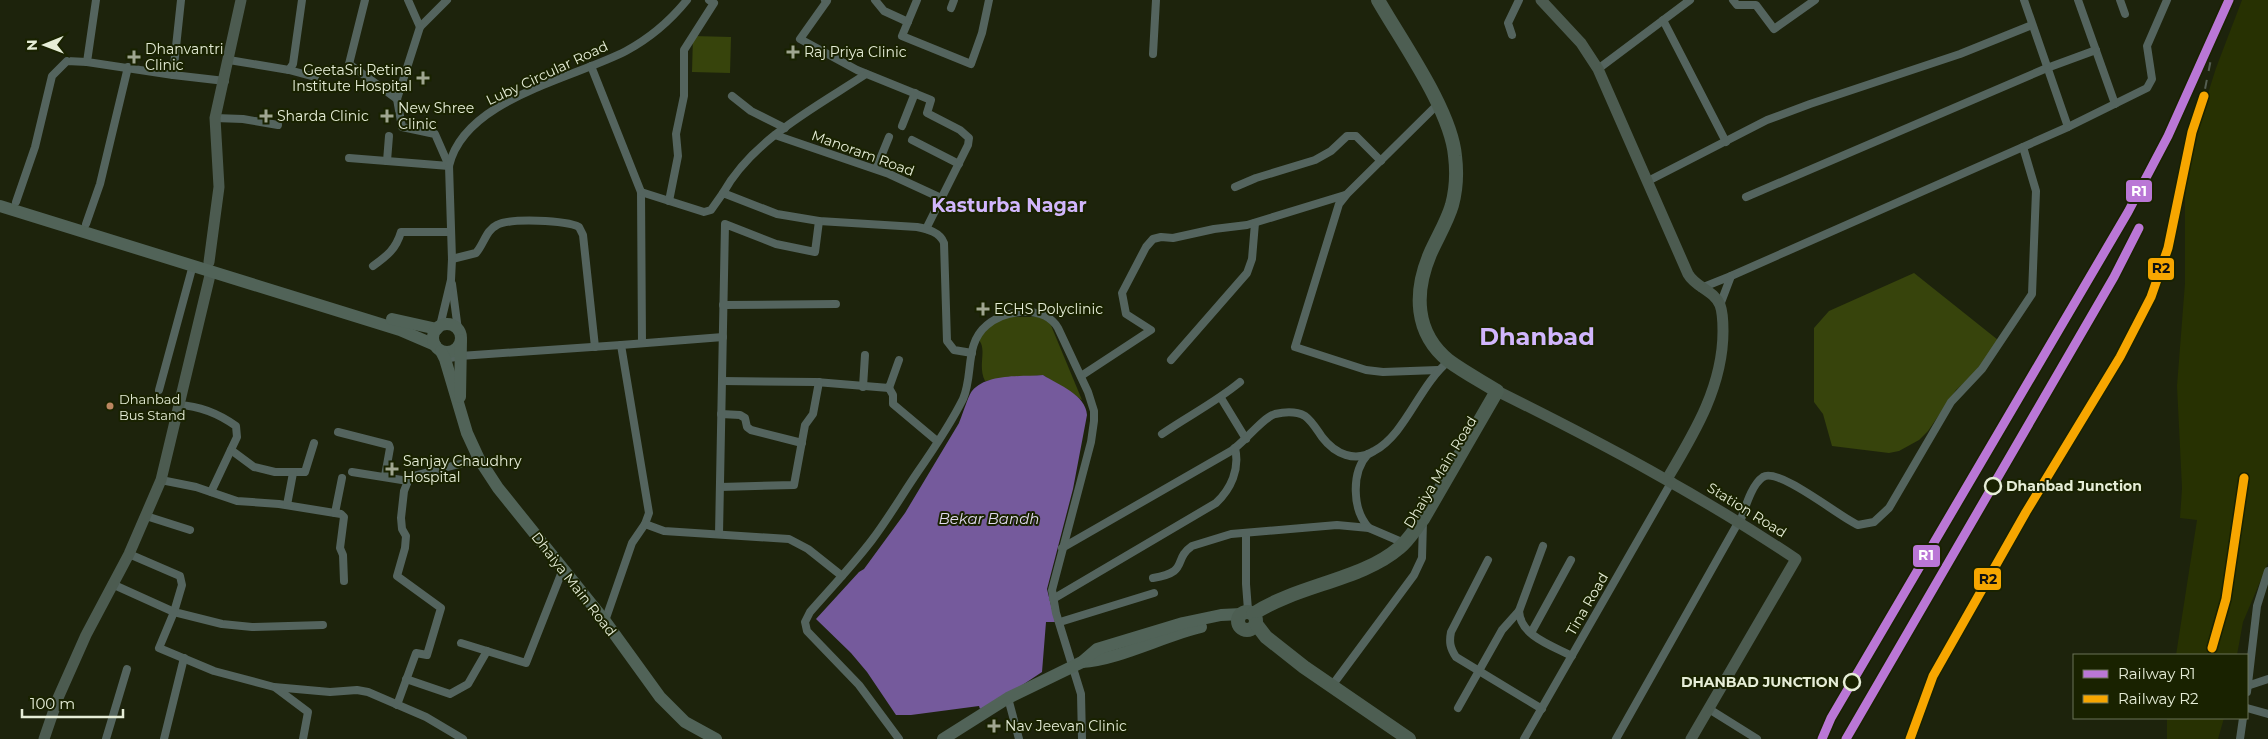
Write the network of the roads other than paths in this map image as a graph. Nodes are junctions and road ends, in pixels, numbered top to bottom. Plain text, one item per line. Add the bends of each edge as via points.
1 (96, 0) edge
2 (181, 0) edge
3 (241, 0) edge
4 (302, 0) edge
5 (365, 0) edge
6 (408, 0) edge
7 (447, 0) edge
8 (687, 0) edge
9 (709, 0) edge
10 (826, 0) edge
11 (875, 0) edge
12 (916, 0) edge
13 (989, 0) edge
14 (1156, 0) edge
15 (1378, 0) edge
16 (1519, 0) edge
17 (1541, 0) edge
18 (1690, 0) edge
19 (1733, 0) edge
20 (1815, 0) edge
21 (2025, 0) edge
22 (2078, 0) edge
23 (2120, 0) edge
24 (2167, 0) edge
25 (1754, 2) edge
26 (2125, 14) dead end
27 (1663, 20) junction
28 (908, 22) junction
29 (2032, 25) junction
30 (420, 27) junction
31 (1512, 35) dead end
32 (2096, 50) junction
33 (1153, 54) dead end
34 (230, 60) junction
35 (87, 62) junction
36 (591, 66) junction
37 (128, 67) junction
38 (2047, 68) junction
39 (1598, 69) junction
40 (289, 70) junction
41 (866, 74) junction
42 (173, 76) junction
43 (315, 76) dead end
44 (225, 81) junction
45 (915, 93) junction
46 (732, 96) dead end
47 (397, 99) junction
48 (1438, 104) junction
49 (2115, 104) junction
50 (215, 118) junction
51 (278, 125) dead end
52 (902, 126) dead end
53 (785, 128) junction
54 (2068, 128) junction
55 (775, 135) junction
56 (388, 136) dead end
57 (889, 136) dead end
58 (912, 140) dead end
59 (1726, 142) junction
60 (2023, 147) junction
61 (349, 158) dead end
62 (387, 161) junction
63 (1381, 161) junction
64 (959, 164) junction
65 (449, 166) junction
66 (876, 169) junction
67 (1648, 181) junction
68 (1235, 187) dead end
69 (641, 192) junction
70 (723, 193) junction
71 (1347, 194) junction
72 (1746, 197) dead end
73 (0, 198) edge
74 (942, 198) junction
75 (16, 202) junction
76 (670, 202) junction
77 (0, 206) edge
78 (819, 221) junction
79 (1255, 223) junction
80 (86, 224) junction
81 (926, 229) junction
82 (451, 232) junction
83 (452, 258) junction
84 (193, 265) junction
85 (210, 266) junction
86 (373, 266) dead end
87 (1731, 276) junction
88 (451, 280) junction
89 (1701, 288) junction
90 (836, 304) dead end
91 (724, 305) junction
92 (1720, 305) junction
93 (439, 327) junction
94 (459, 334) junction
95 (723, 337) junction
96 (642, 343) junction
97 (620, 345) junction
98 (595, 347) junction
99 (440, 352) junction
100 (972, 353) junction
101 (866, 354) dead end
102 (460, 356) junction
103 (899, 360) dead end
104 (1172, 360) dead end
105 (1449, 361) junction
106 (1438, 370) junction
107 (1081, 376) junction
108 (722, 381) junction
109 (819, 382) junction
110 (1240, 382) dead end
111 (863, 387) junction
112 (889, 388) junction
113 (1494, 388) junction
114 (159, 390) dead end
115 (1221, 398) junction
116 (179, 404) junction
117 (460, 407) junction
118 (722, 414) junction
119 (338, 432) dead end
120 (1162, 434) dead end
121 (1246, 440) junction
122 (937, 441) junction
123 (314, 442) dead end
124 (802, 443) junction
125 (1236, 448) junction
126 (231, 450) junction
127 (1368, 454) junction
128 (479, 459) junction
129 (293, 472) junction
130 (352, 472) dead end
131 (385, 476) junction
132 (342, 478) dead end
133 (161, 480) junction
134 (1670, 480) junction
135 (408, 481) junction
136 (720, 488) junction
137 (211, 492) junction
138 (287, 505) junction
139 (335, 513) junction
140 (146, 516) junction
141 (1422, 518) junction
142 (1740, 521) junction
143 (645, 524) junction
144 (1369, 528) junction
145 (190, 530) dead end
146 (1246, 533) junction
147 (719, 534) junction
148 (1400, 542) junction
149 (1543, 546) dead end
150 (1062, 548) junction
151 (129, 554) junction
152 (1488, 560) dead end
153 (1571, 560) dead end
154 (563, 570) junction
155 (2268, 571) edge
156 (842, 576) junction
157 (1153, 578) dead end
158 (344, 581) dead end
159 (112, 584) junction
160 (1154, 593) dead end
161 (1053, 599) junction
162 (1519, 610) junction
163 (174, 612) junction
164 (1248, 618) junction
165 (605, 620) junction
166 (1060, 622) junction
167 (323, 625) dead end
168 (1531, 633) junction
169 (461, 643) dead end
170 (486, 651) junction
171 (1572, 656) junction
172 (184, 658) junction
173 (1077, 664) junction
174 (127, 669) dead end
175 (1479, 672) junction
176 (406, 679) junction
177 (2248, 679) edge
178 (2268, 679) edge
179 (2248, 686) edge
180 (274, 687) junction
181 (1331, 687) junction
182 (1008, 698) junction
183 (397, 705) junction
184 (1458, 708) dead end
185 (2248, 708) edge
186 (1542, 709) junction
187 (1708, 709) junction
188 (2268, 714) edge
189 (2243, 719) edge
190 (44, 739) edge
191 (106, 739) edge
192 (164, 739) edge
193 (303, 739) edge
194 (463, 739) edge
195 (716, 739) edge
196 (899, 739) edge
197 (943, 739) edge
198 (1019, 739) edge
199 (1082, 739) edge
200 (1395, 739) edge
201 (1409, 739) edge
202 (1524, 739) edge
203 (1616, 739) edge
204 (1692, 739) edge
205 (1757, 739) edge
206 (2240, 739) edge

1 - 35 street
2 - 42 street
3 - 34 street
4 - 40 street via 293,64
5 - 47 street via 350,64
6 - 30 street
7 - 30 street
8 - 36 street, Luby Circular Road via 654,34
9 - 76 street via 714,3 684,52 684,96 676,134 678,156
10 - 41 street via 800,39
11 - 28 street via 884,11
12 - 28 street
13 - 28 street via 971,64 902,36
14 - 33 street
15 - 48 highway
16 - 31 street via 1508,23
17 - 39 street via 1581,43
18 - 27 street
19 - 25 street via 1737,5
20 - 25 street via 1774,29
21 - 29 street
22 - 32 street
23 - 26 street
24 - 49 street via 2147,46 2152,75 2150,84
27 - 39 street
27 - 59 street
29 - 38 street
29 - 59 street via 1960,54 1767,120
30 - 47 street
32 - 38 street
32 - 49 street
34 - 40 street
34 - 44 street
35 - 37 street
35 - 75 street via 67,61 52,76 35,147
36 - 65 street, Luby Circular Road via 508,102 480,118 463,136
36 - 69 street
37 - 42 street
37 - 80 street via 100,184
38 - 54 street
38 - 72 street
39 - 67 street
40 - 43 street
41 - 45 street
41 - 53 street
42 - 44 street
44 - 50 street
45 - 52 street
45 - 64 street via 931,100 927,113 968,135 970,141
46 - 53 street via 751,111
47 - 65 street via 402,127 435,134
48 - 63 street
48 - 105 highway via 1453,142 1455,191 1452,206 1422,274 1418,305 1424,329 1436,349
49 - 54 street
50 - 51 street
50 - 85 street via 218,186
53 - 55 street
54 - 60 street
55 - 66 street, Manoram Road
55 - 70 street via 737,170
56 - 62 street
57 - 66 street
58 - 64 street
59 - 67 street
60 - 87 street
60 - 142 street via 2034,177 2037,197 2032,294 1982,369 1951,402 1887,512 1874,522 1858,525 1794,486 1770,476 1762,478 1754,489
61 - 62 street
62 - 65 street
63 - 68 street via 1356,136 1347,136 1315,160
63 - 71 street
64 - 74 street
65 - 82 street, Luby Circular Road
66 - 74 street, Manoram Road
67 - 89 street via 1688,274
69 - 76 street
69 - 96 street
70 - 76 street via 708,212
70 - 78 street via 768,212
71 - 79 street
71 - 106 street via 1336,210 1295,347 1366,370
73 - 75 main road
74 - 81 street
75 - 80 main road
77 - 84 main road
78 - 81 street
78 - 91 street via 815,252 776,244 725,224
79 - 104 street via 1252,259 1247,273
79 - 107 street via 1173,238 1157,237 1150,242 1122,297 1126,314 1151,330
80 - 85 main road
81 - 100 street via 944,240 947,341 954,350
82 - 83 street, Luby Circular Road
82 - 86 street via 401,232 390,254
83 - 88 street, Luby Circular Road
83 - 98 street via 476,253 491,229 503,222 561,221 579,227 583,235
84 - 85 main road
84 - 114 street
85 - 93 main road via 400,322
85 - 99 main road via 400,330
85 - 116 street
87 - 89 street
87 - 92 street
88 - 93 street, Luby Circular Road
88 - 94 street, Luby Circular Road
89 - 92 street via 1715,296
90 - 91 street
91 - 95 street
92 - 134 street via 1723,335 1718,377
93 - 94 main road via 452,326
93 - 99 main road via 433,336
94 - 99 main road via 460,342 455,350
94 - 102 main road
95 - 96 street
95 - 108 street
96 - 97 street
97 - 98 street
97 - 143 street via 649,509
98 - 102 street
99 - 102 street
99 - 117 main road
100 - 107 street via 977,336 991,322 1011,314 1040,314 1055,322
100 - 122 street via 963,399
101 - 111 street
102 - 117 main road
103 - 112 street
105 - 106 street
105 - 113 highway
106 - 127 street via 1392,437
107 - 150 street via 1092,402 1094,421
108 - 109 street
108 - 118 street
109 - 111 street
109 - 124 street via 813,414 806,422
110 - 115 street
111 - 112 street
112 - 122 street via 893,404
113 - 134 street, Station Road
113 - 141 highway, Dhaiya Main Road
113 - 148 highway, Dhaiya Main Road
115 - 120 street
115 - 121 street
116 - 126 street via 223,417 236,426 237,437
116 - 133 street
117 - 128 main road, Dhaiya Main Road via 467,434
118 - 124 street via 740,415 751,430
118 - 136 street
119 - 131 street via 389,445
121 - 125 street
121 - 127 street via 1269,417 1293,413 1307,418 1323,439 1341,454 1353,457
122 - 156 street via 874,538
123 - 129 street via 305,472
124 - 136 street via 794,485
125 - 150 street
125 - 161 street via 1234,476 1216,503
126 - 129 street via 254,467
126 - 137 street
127 - 144 street via 1359,468 1357,490 1360,517
128 - 135 street via 413,476
128 - 154 main road, Dhaiya Main Road
129 - 138 street
130 - 131 street
131 - 135 street
132 - 139 street
133 - 137 street
133 - 140 street
134 - 142 street, Station Road
134 - 171 street, Tina Road
135 - 176 street via 401,518 406,540 397,576 441,608 427,655 416,653
136 - 147 street
137 - 138 street via 237,501
138 - 139 street
139 - 158 street via 344,517 340,548
140 - 145 street
140 - 151 street
141 - 148 highway, Dhaiya Main Road
141 - 181 street via 1422,558 1414,575
142 - 187 street, Station Road via 1796,559
142 - 203 street
143 - 147 street via 664,531
143 - 165 street via 632,543
144 - 146 street via 1337,525
144 - 148 street
146 - 157 street via 1222,536 1192,546 1177,569
146 - 164 street
147 - 156 street via 795,541
148 - 164 highway, Dhaiya Main Road via 1376,562 1276,600
149 - 162 street
150 - 161 street
151 - 159 street
151 - 163 street via 180,576 182,585
152 - 175 street via 1450,632 1449,641 1456,657
153 - 168 street
154 - 165 main road, Dhaiya Main Road
154 - 170 street via 526,663
155 - 177 street via 2258,606
156 - 196 street via 810,612 804,622 805,627 859,685
159 - 163 street
159 - 190 street via 66,680
160 - 166 street
161 - 166 street
162 - 168 street via 1522,625
162 - 175 street via 1502,630
163 - 167 street via 222,624 252,627
163 - 172 street via 159,648
164 - 173 main road, Dhaiya Main Road via 1188,630 1099,661
164 - 181 highway via 1275,644
164 - 200 highway via 1262,643
165 - 195 main road, Dhaiya Main Road via 660,697 685,722
166 - 173 street
168 - 171 street
169 - 170 street
170 - 176 street via 468,684 450,694
171 - 186 street, Tina Road
172 - 180 street via 214,671
172 - 192 street
173 - 182 main road, Dhaiya Main Road
173 - 199 street
174 - 191 street
175 - 184 street
175 - 186 street
176 - 183 street
178 - 179 street
180 - 183 street via 330,692 357,690
180 - 193 street via 308,712
181 - 201 highway
182 - 197 main road, Dhaiya Main Road
182 - 198 street
183 - 194 street via 426,717
185 - 188 street
186 - 202 street, Tina Road
187 - 204 street, Station Road
187 - 205 street
189 - 206 street

